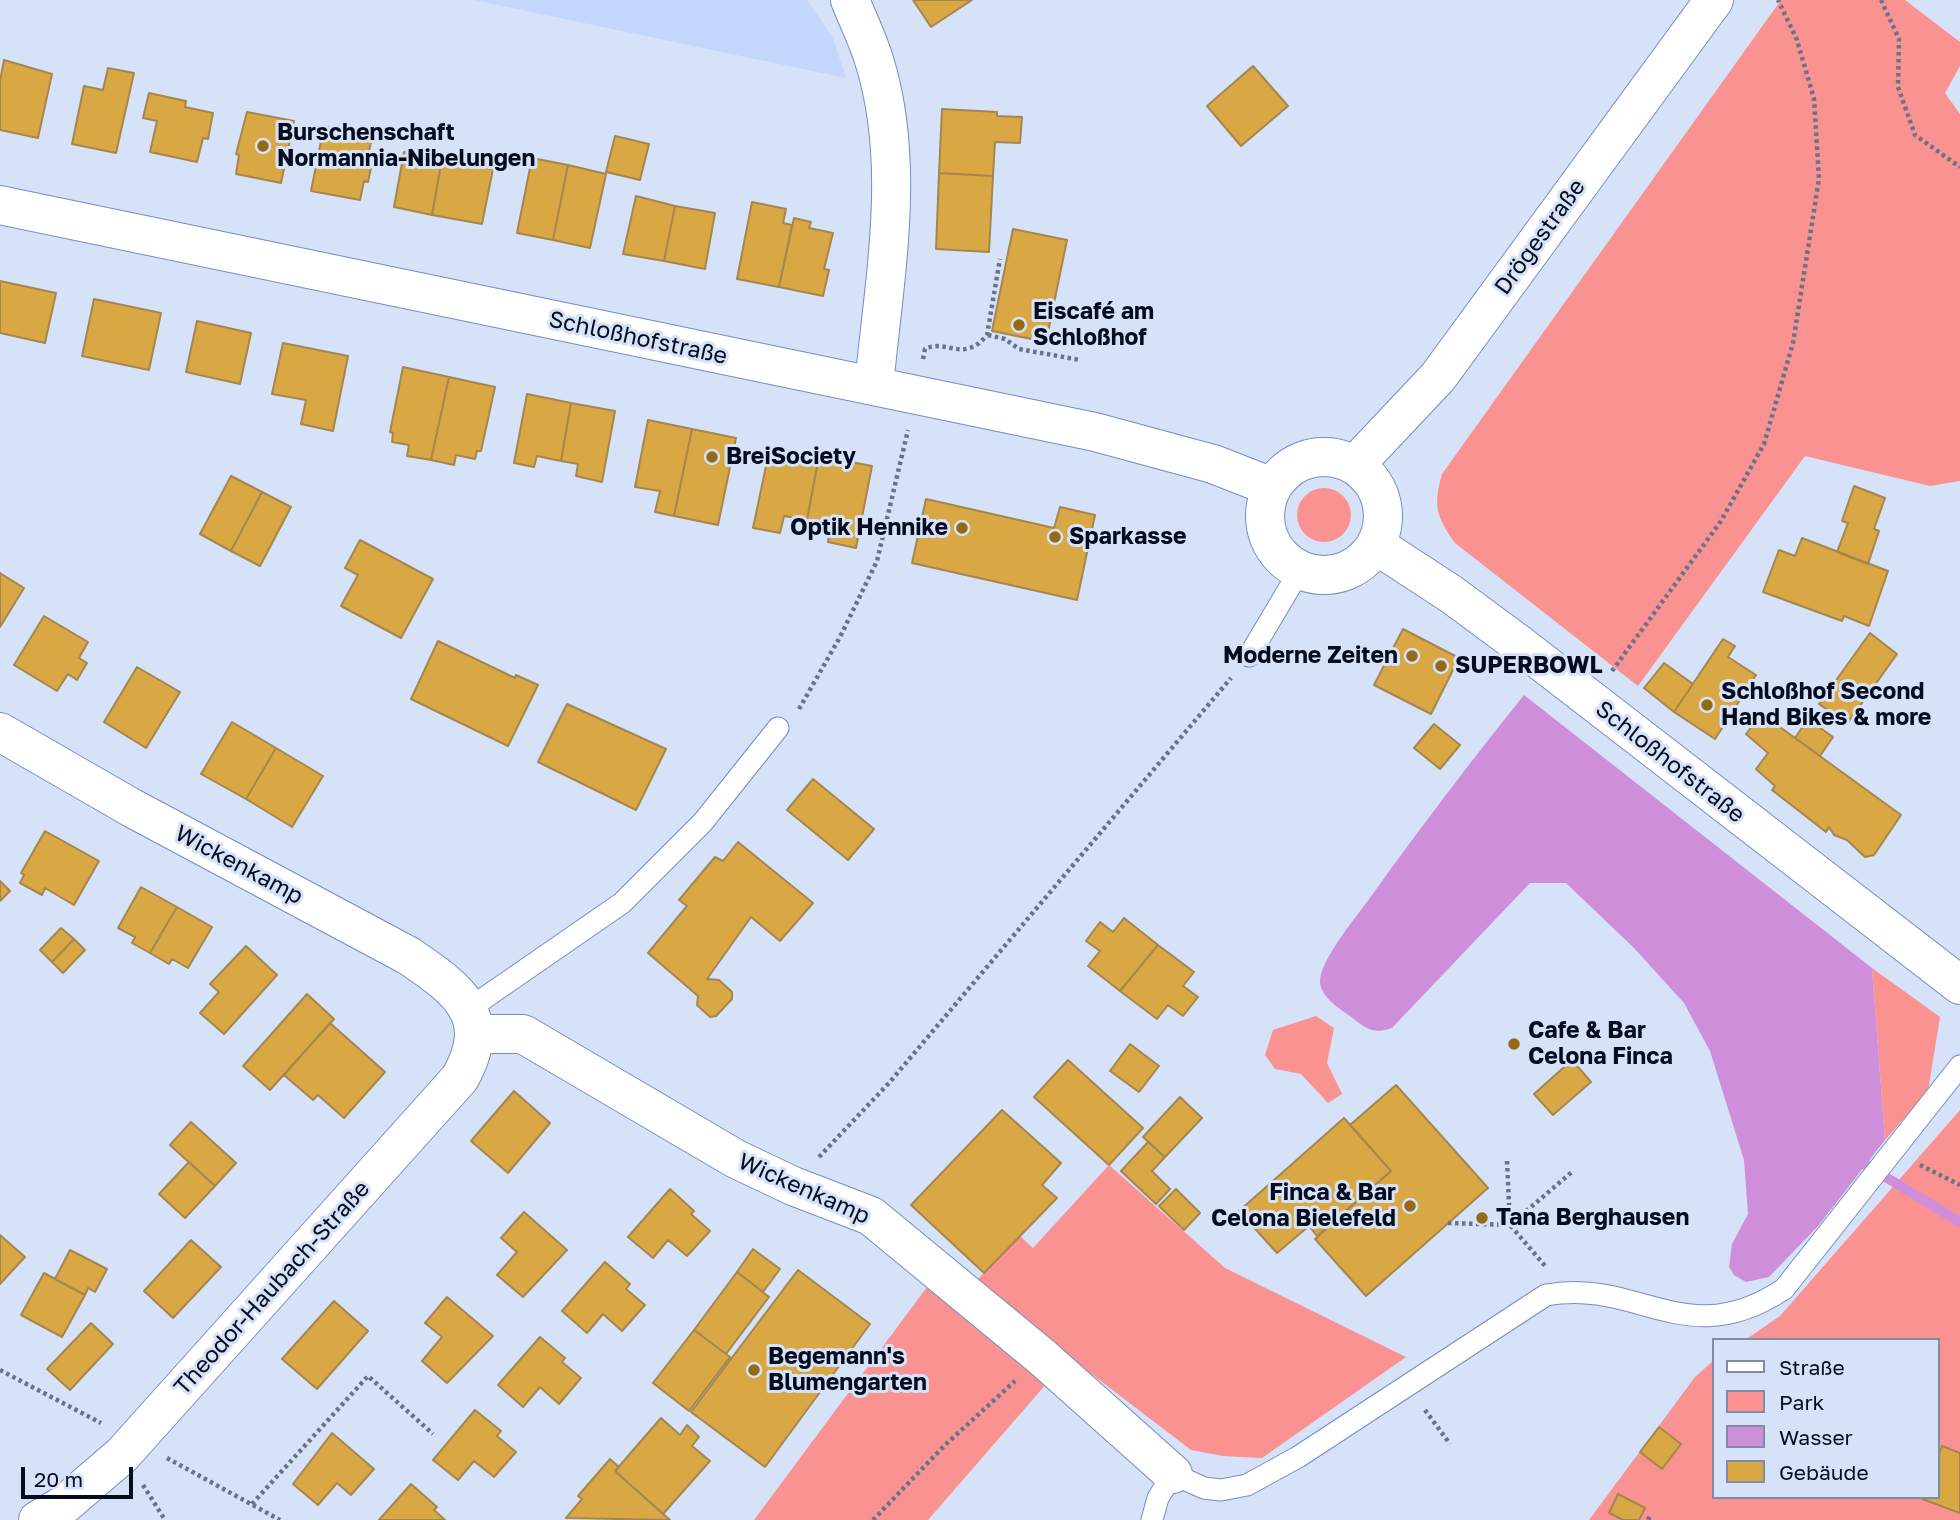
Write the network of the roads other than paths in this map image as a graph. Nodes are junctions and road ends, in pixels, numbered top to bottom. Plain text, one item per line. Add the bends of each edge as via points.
1 (850, 0) edge
2 (1714, 0) edge
3 (0, 205) edge
4 (874, 386) junction
5 (1355, 465) junction
6 (1272, 487) junction
7 (1376, 545) junction
8 (1300, 570) junction
9 (1250, 656) road end
10 (778, 728) road end
11 (0, 732) edge
12 (1960, 985) edge
13 (473, 1021) junction
14 (1960, 1066) edge
15 (1173, 1474) junction
16 (38, 1520) edge
17 (1152, 1520) edge

1 - 4 street via 874,61 888,124 891,177
2 - 5 street, Drögestraße via 1438,377
3 - 4 street, Schloßhofstraße
4 - 6 street, Schloßhofstraße via 1124,440 1213,464
5 - 6 street via 1331,456 1309,459 1289,468
5 - 7 street via 1381,495 1384,513
6 - 8 street via 1266,504 1268,534 1283,559
7 - 8 street via 1353,568 1338,573
7 - 12 street, Schloßhofstraße via 1451,594
8 - 9 lane
10 - 13 lane via 703,822 622,903
11 - 13 street, Wickenkamp via 409,956 443,979
13 - 15 street, Wickenkamp via 523,1034 690,1133 793,1186 871,1216 1042,1357
13 - 16 street, Theodor-Haubach-Straße via 472,1057 460,1078 135,1441 65,1504
14 - 15 lane via 1784,1289 1734,1313 1701,1317 1676,1315 1595,1293 1546,1296 1248,1485 1204,1488
15 - 17 lane via 1158,1498

